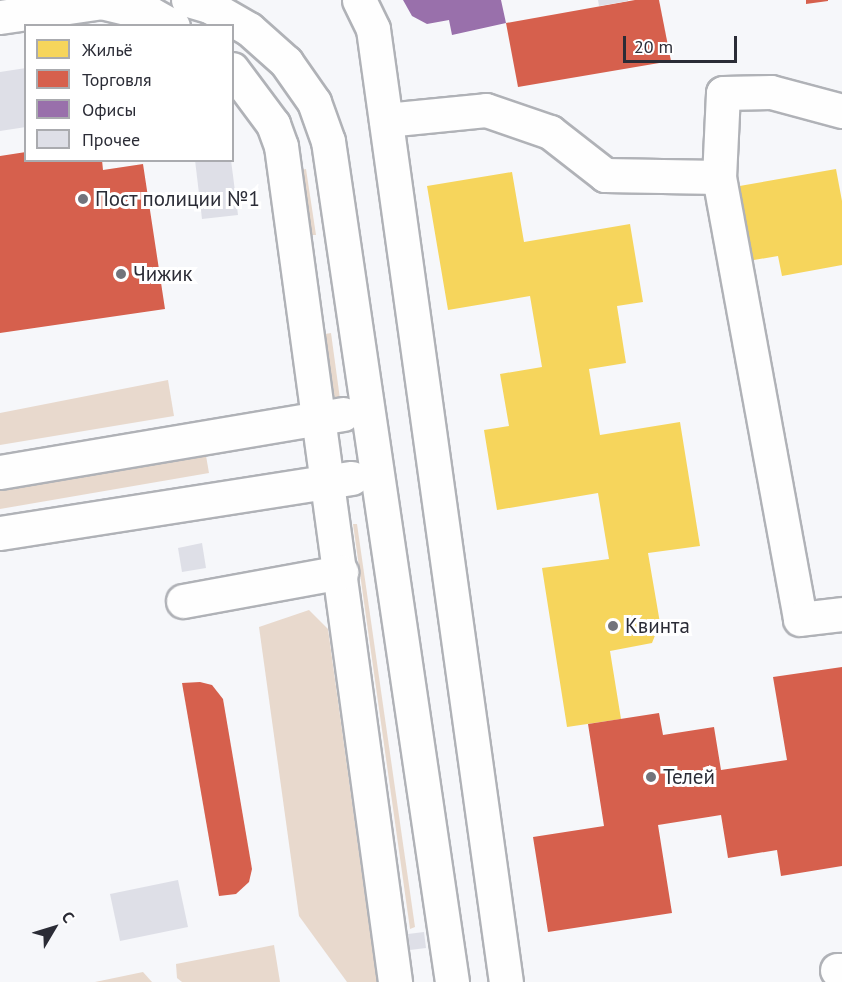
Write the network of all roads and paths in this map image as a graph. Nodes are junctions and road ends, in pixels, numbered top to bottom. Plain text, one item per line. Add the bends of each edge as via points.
1 (188, 0) edge
2 (359, 0) edge
3 (108, 1) edge
4 (0, 17) edge
5 (170, 24) edge
6 (234, 72) edge
7 (842, 111) edge
8 (386, 120) junction
9 (720, 177) junction
10 (365, 410) junction
11 (320, 418) junction
12 (0, 472) edge
13 (375, 475) junction
14 (329, 482) junction
15 (0, 533) edge
16 (341, 572) junction
17 (183, 601) dead end
18 (842, 614) edge
19 (395, 982) edge
20 (452, 982) edge
21 (506, 982) edge

1 - 10 lane via 209,6 249,29 286,62 314,102 328,141
2 - 8 lane via 373,29
3 - 4 lane
3 - 5 lane via 152,14
6 - 11 lane via 273,124 281,146
7 - 9 lane via 771,92 723,93
8 - 9 lane via 486,110 550,132 605,175
8 - 21 lane
9 - 18 lane via 800,619
10 - 11 lane
10 - 13 lane
11 - 12 lane
11 - 14 lane
13 - 14 lane
13 - 20 lane
14 - 15 lane
14 - 16 lane
16 - 17 lane
16 - 19 lane

